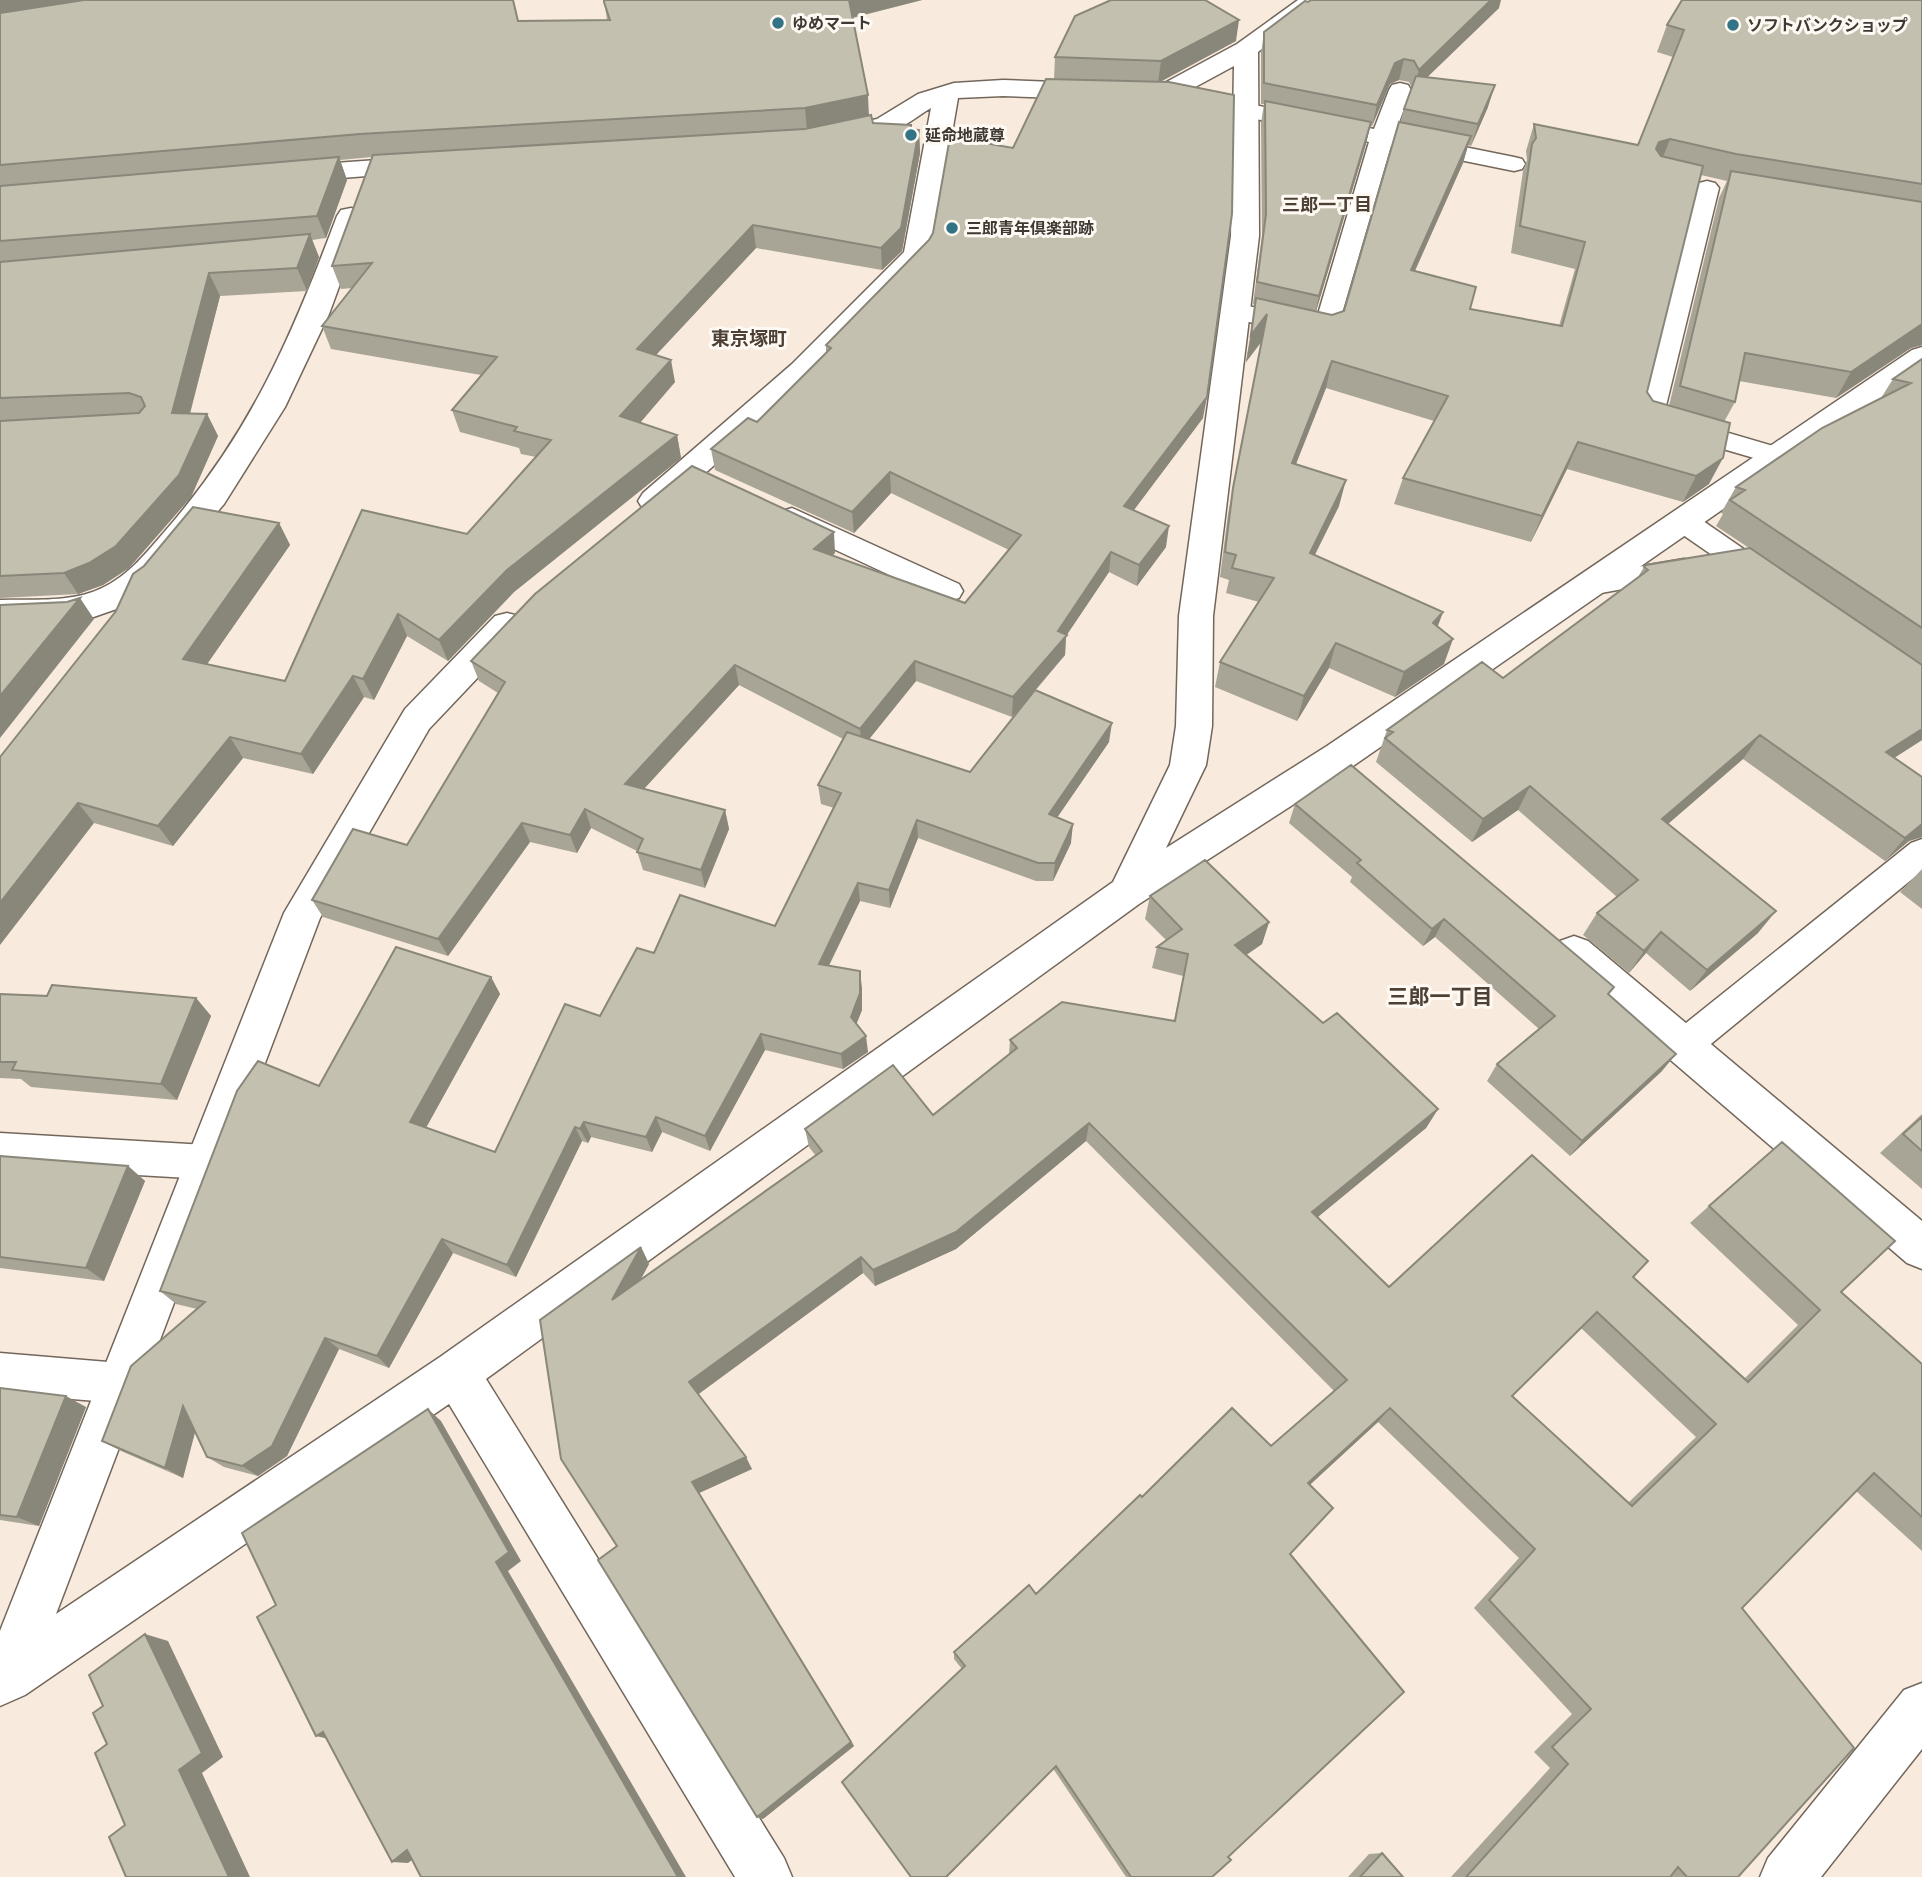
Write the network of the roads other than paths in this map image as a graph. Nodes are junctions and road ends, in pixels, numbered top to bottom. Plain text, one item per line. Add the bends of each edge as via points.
1 (1313, 0) edge
2 (1246, 49) junction
3 (1400, 90) dead end
4 (946, 94) junction
5 (1164, 94) junction
6 (1246, 110) junction
7 (1382, 137) junction
8 (807, 141) edge
9 (450, 163) edge
10 (1514, 164) dead end
11 (368, 168) junction
12 (273, 176) edge
13 (1733, 192) edge
14 (1235, 310) junction
15 (1921, 359) edge
16 (1778, 456) junction
17 (763, 505) edge
18 (1683, 521) junction
19 (625, 524) edge
20 (1740, 560) junction
21 (1590, 585) junction
22 (130, 587) junction
23 (949, 591) dead end
24 (1786, 591) edge
25 (528, 603) edge
26 (0, 612) edge
27 (107, 632) edge
28 (1340, 756) junction
29 (1372, 782) edge
30 (1922, 852) edge
31 (1126, 893) junction
32 (1548, 932) edge
33 (1683, 1046) junction
34 (0, 1150) edge
35 (206, 1162) junction
36 (1922, 1248) edge
37 (0, 1373) edge
38 (456, 1373) junction
39 (120, 1383) junction
40 (3, 1679) edge
41 (1922, 1708) edge
42 (765, 1877) edge
43 (1787, 1877) edge

1 - 2 street
2 - 5 street
2 - 6 street
3 - 7 lane
4 - 5 street via 1003,88
4 - 8 street via 927,99 885,125
4 - 19 street via 917,254 701,476
5 - 6 lane
6 - 7 lane
6 - 14 street via 1245,236
7 - 10 lane
7 - 14 lane via 1326,331
9 - 11 street
11 - 12 street
11 - 22 street via 326,248 315,314 270,407 213,496 143,578
13 - 16 lane via 1695,185 1650,419
14 - 31 street via 1196,616 1194,726 1188,765
15 - 16 street
16 - 18 street
17 - 23 lane
18 - 20 lane
18 - 21 street
20 - 21 lane
20 - 24 lane
21 - 28 street
22 - 26 street via 82,609
22 - 27 street
25 - 35 street via 417,719 303,913
28 - 29 street
28 - 31 street
30 - 33 lane
31 - 38 street
32 - 33 street
33 - 36 street
34 - 35 lane
35 - 39 street
37 - 39 lane
38 - 40 street
38 - 42 street
39 - 40 street
41 - 43 street

